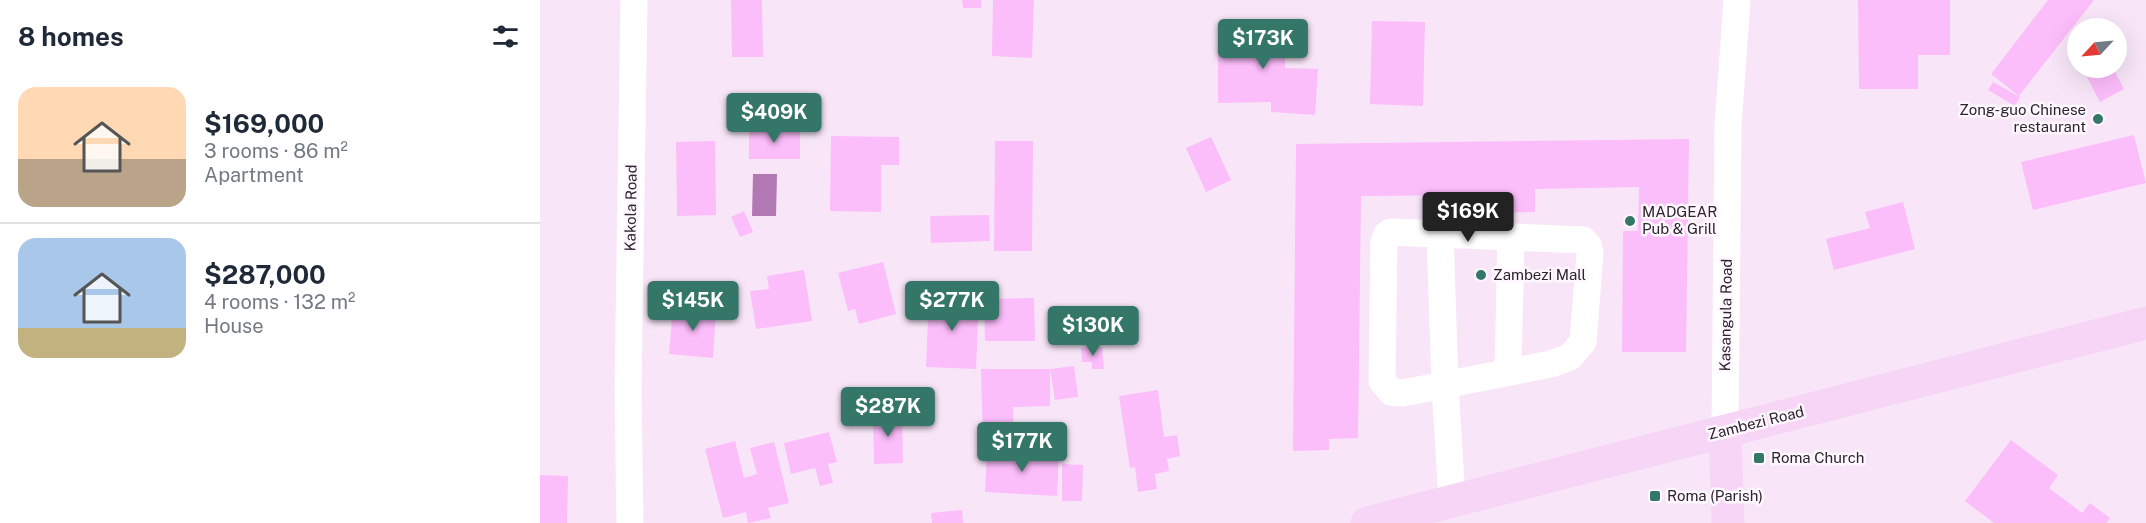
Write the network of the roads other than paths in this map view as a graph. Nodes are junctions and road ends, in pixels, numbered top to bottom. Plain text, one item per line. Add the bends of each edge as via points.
1 (634, 0) edge
2 (1737, 0) edge
3 (1440, 234) junction
4 (1511, 237) junction
5 (2146, 323) edge
6 (1508, 372) junction
7 (1445, 385) junction
8 (1725, 431) junction
9 (1452, 500) junction
10 (630, 523) edge
11 (1367, 523) edge
12 (1728, 523) edge

1 - 10 street, Kakola Road via 628,390
2 - 8 street, Kasangula Road via 1728,126
3 - 4 street
3 - 7 street
3 - 7 street via 1391,232 1384,241 1382,381 1391,392 1403,393
4 - 6 street
4 - 6 street via 1582,240 1590,253 1583,342 1578,350 1551,364
5 - 8 main road, Zambezi Road
6 - 7 street
7 - 9 street
8 - 9 main road, Zambezi Road
8 - 12 main road, Kasangula Road
9 - 11 main road, Zambezi Road

